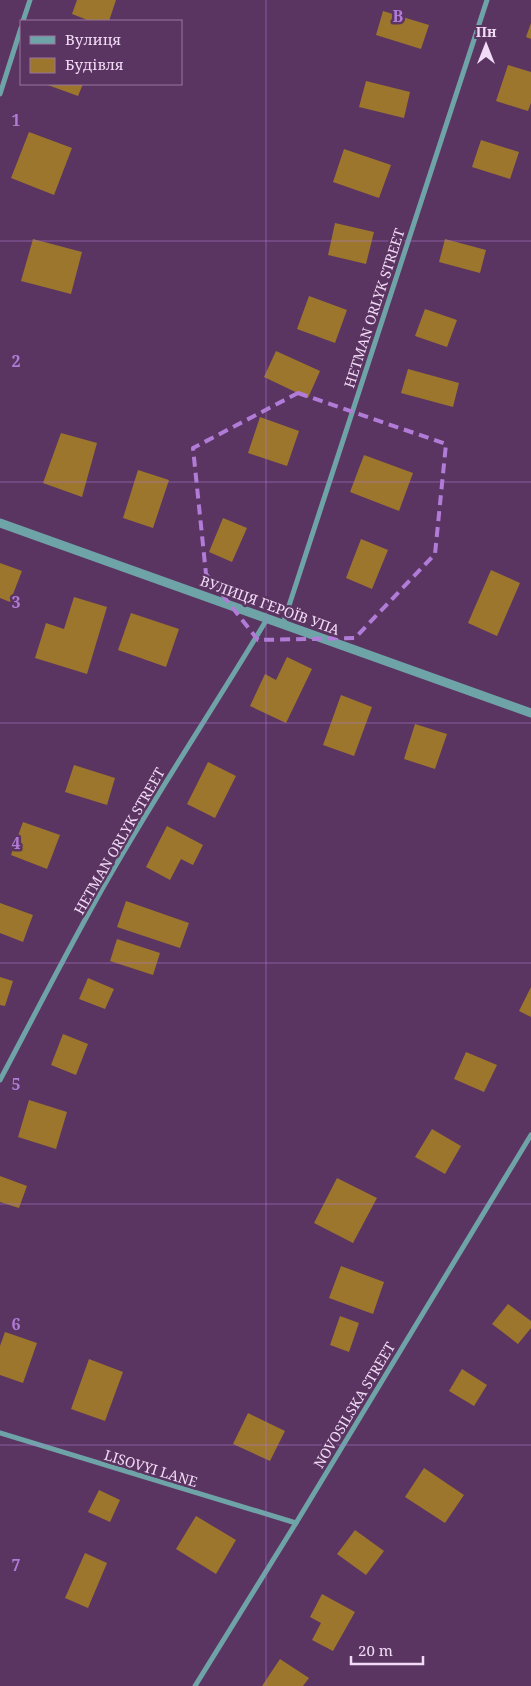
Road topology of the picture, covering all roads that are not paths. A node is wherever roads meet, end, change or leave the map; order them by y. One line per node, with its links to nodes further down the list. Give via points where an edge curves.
1 (30, 0): 3 (street)
2 (487, 0): 8 (street, HETMAN ORLYK STREET)
3 (24, 20)
4 (20, 31): 5 (street)
5 (0, 94)
6 (0, 523): 7 (street, ВУЛИЦЯ ГЕРОЇВ УПА)
7 (268, 619): 8 (street, ВУЛИЦЯ ГЕРОЇВ УПА); 10 (street, HETMAN ORLYK STREET, via 96,899)
8 (282, 624): 9 (street, ВУЛИЦЯ ГЕРОЇВ УПА)
9 (531, 713)
10 (0, 1080)
11 (531, 1135): 13 (street, NOVOSILSKA STREET)
12 (0, 1433): 13 (street, LISOVYI LANE)
13 (296, 1523): 14 (street, NOVOSILSKA STREET)
14 (195, 1686)

